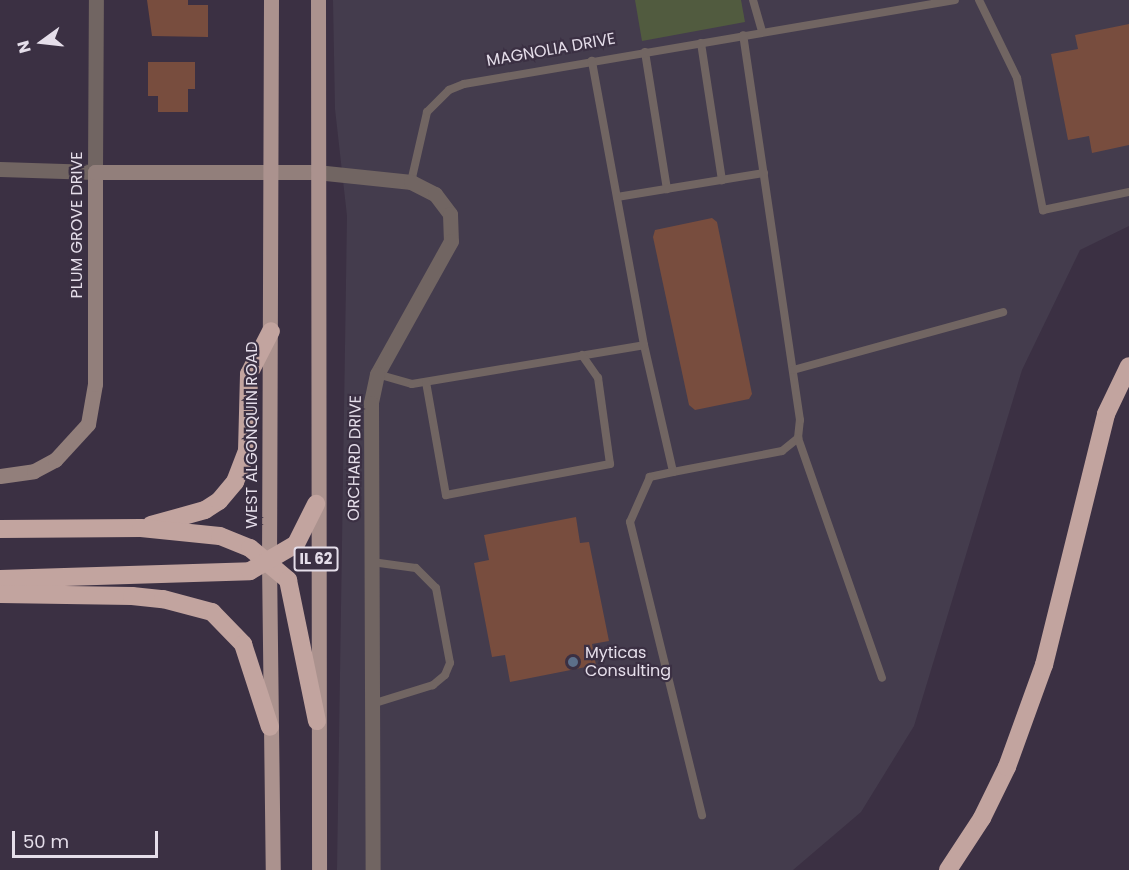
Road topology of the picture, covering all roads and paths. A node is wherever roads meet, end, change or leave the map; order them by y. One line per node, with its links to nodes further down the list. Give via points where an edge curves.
1 (96, 0): 14 (street, PLUM GROVE DRIVE)
2 (271, 0): 13 (main road, WEST ALGONQUIN ROAD / IL 62)
3 (318, 0): 15 (main road, IL 62)
4 (753, 0): 7 (lane)
5 (955, 0): 7 (lane, MAGNOLIA DRIVE)
6 (979, 0): 20 (lane, via 1017,78 1043,210)
7 (762, 32): 8 (lane, MAGNOLIA DRIVE)
8 (743, 35): 9 (lane, MAGNOLIA DRIVE); 16 (lane)
9 (700, 43): 10 (lane, MAGNOLIA DRIVE); 17 (lane)
10 (645, 52): 11 (lane, MAGNOLIA DRIVE); 19 (lane)
11 (592, 61): 18 (lane, MAGNOLIA DRIVE, via 449,90 427,112); 21 (lane)
12 (0, 170): 14 (street)
13 (270, 171): 14 (street); 15 (street); 23 (main road, WEST ALGONQUIN ROAD / IL 62)
14 (95, 172): 32 (street, PLUM GROVE DRIVE, via 95,384 88,424 55,460 34,471)
15 (316, 172): 18 (street, ORCHARD DRIVE); 33 (main road, IL 62)
16 (764, 173): 17 (lane); 27 (lane)
17 (722, 180): 19 (lane)
18 (411, 182): 28 (street, ORCHARD DRIVE, via 435,194 450,214 451,241)
19 (667, 189): 21 (lane)
20 (1129, 192)
21 (617, 197): 24 (lane)
22 (1003, 312): 27 (lane)
23 (271, 331): 34 (highway, via 249,374 247,451 235,482 205,510); 36 (main road, WEST ALGONQUIN ROAD / IL 62)
24 (644, 345): 25 (lane); 31 (lane)
25 (582, 355): 29 (lane); 29 (lane, via 598,378 610,464 446,495)
26 (1129, 366): 48 (highway, via 1106,414 1044,665 1007,767 982,818)
27 (793, 370): 30 (lane, via 800,420)
28 (377, 374): 29 (lane, via 412,384); 37 (street, ORCHARD DRIVE, via 371,403)
29 (426, 382)
30 (798, 438): 31 (lane, via 782,451); 40 (lane)
31 (673, 472): 44 (lane, via 650,477 630,522)
32 (0, 476)
33 (316, 504): 36 (highway, via 296,544); 42 (main road, IL 62)
34 (141, 528): 35 (highway); 36 (highway, via 220,536 250,548)
35 (0, 529)
36 (269, 562): 38 (highway, via 250,571); 42 (highway, via 288,580); 43 (main road, WEST ALGONQUIN ROAD / IL 62)
37 (372, 562): 41 (street, ORCHARD DRIVE); 41 (lane, via 416,568 436,588 450,663 445,675 433,685)
38 (0, 579)
39 (0, 594): 43 (highway, via 132,596 163,599 212,612 243,644)
40 (882, 678)
41 (372, 704): 47 (street, ORCHARD DRIVE)
42 (317, 721): 46 (main road, IL 62)
43 (270, 727): 45 (main road, WEST ALGONQUIN ROAD / IL 62)
44 (702, 815)
45 (273, 870)
46 (319, 870)
47 (373, 870)
48 (948, 870)

